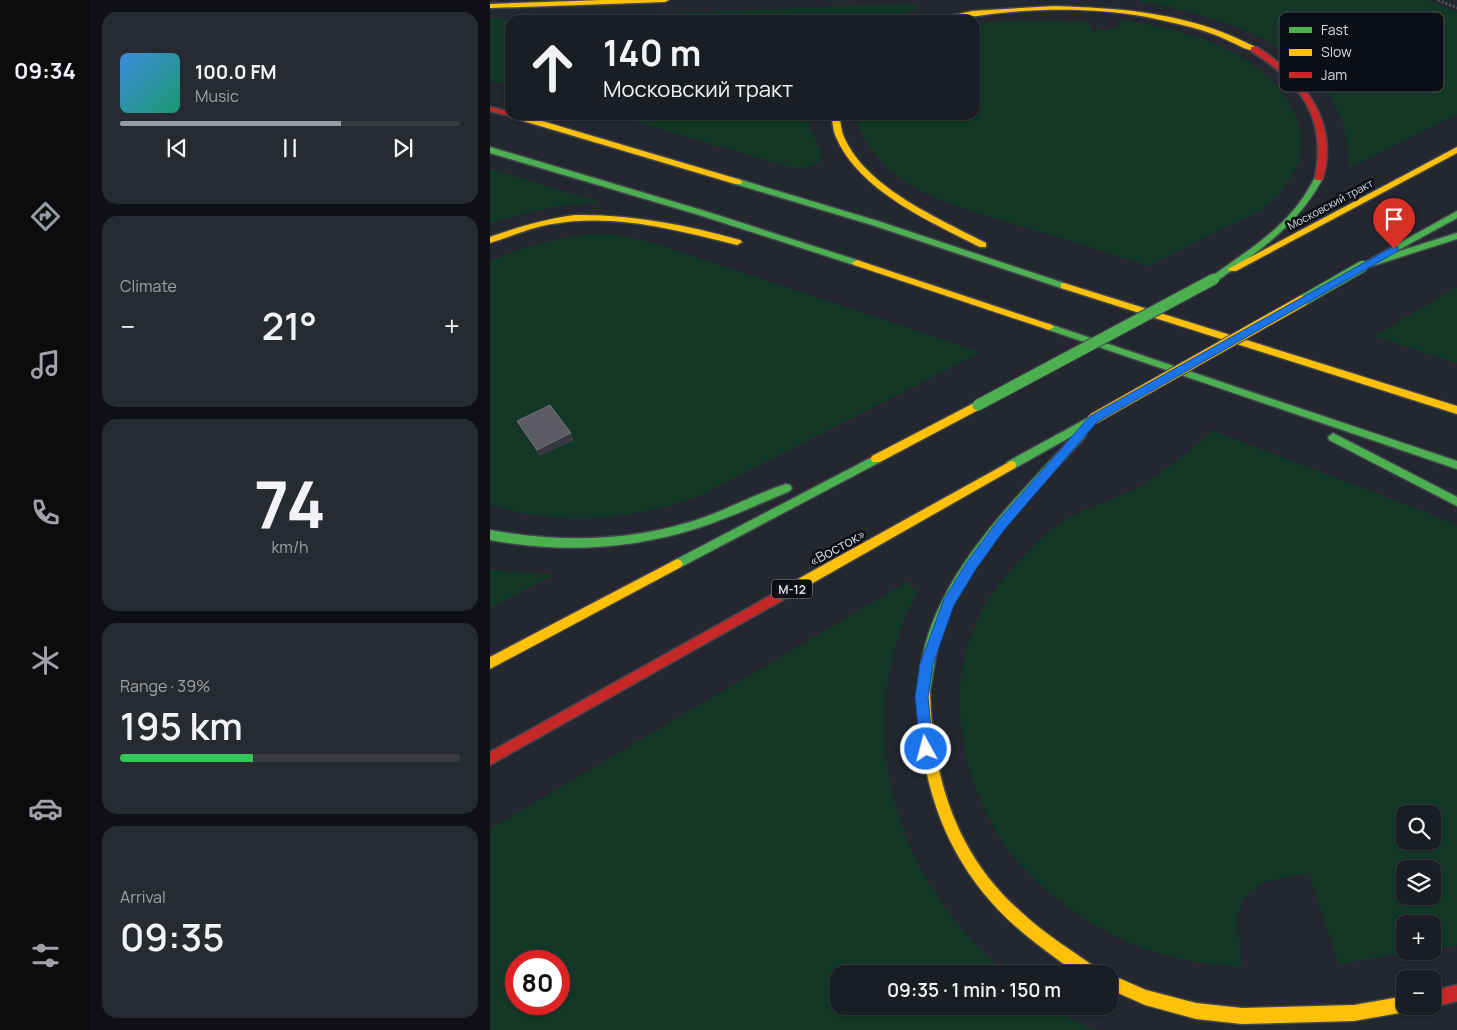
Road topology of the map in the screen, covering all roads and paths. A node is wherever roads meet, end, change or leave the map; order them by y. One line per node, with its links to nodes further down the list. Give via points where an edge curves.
1 (664, 0): 3 (main road)
2 (1438, 0): 4 (path)
3 (490, 6)
4 (1457, 8)
5 (955, 15): 6 (main road, via 1004,10 1096,8 1161,15 1234,39)
6 (1279, 67)
7 (1303, 92): 20 (main road, via 1322,130 1324,147 1323,162 1314,188 1301,209 1288,221)
8 (490, 109): 9 (main road)
9 (505, 113)
10 (528, 120): 21 (main road, via 875,223)
11 (836, 120): 21 (main road, via 838,132 851,156 900,199)
12 (490, 150): 22 (main road, via 702,213)
13 (1457, 150): 20 (main road, Московский тракт)
14 (1457, 214): 19 (main road)
15 (1457, 236): 19 (main road)
16 (490, 240): 17 (main road, via 546,222 611,218 642,220)
17 (752, 246)
18 (810, 260): 22 (main road)
19 (1363, 266): 26 (main road, «Восток», bridge)
20 (1214, 279): 24 (main road, bridge)
21 (1050, 282): 25 (main road)
22 (974, 301): 23 (main road)
23 (1256, 397): 28 (main road); 30 (main road)
24 (978, 404): 27 (main road); 32 (main road)
25 (1457, 410)
26 (1094, 419): 33 (main road, «Восток» / М-12); 34 (main road, via 1000,526 948,603 927,664 922,697 923,735 931,778 947,822 971,864 1003,904 1044,942)
27 (844, 462)
28 (1457, 464)
29 (800, 482): 31 (main road, via 697,524 629,541 545,545)
30 (1457, 502)
31 (490, 535)
32 (490, 663)
33 (490, 760)
34 (1079, 965)
35 (1118, 985): 38 (main road, via 1145,997 1196,1012 1242,1016 1354,1013)
36 (1457, 993): 37 (main road)
37 (1441, 997)
38 (1396, 1006)

